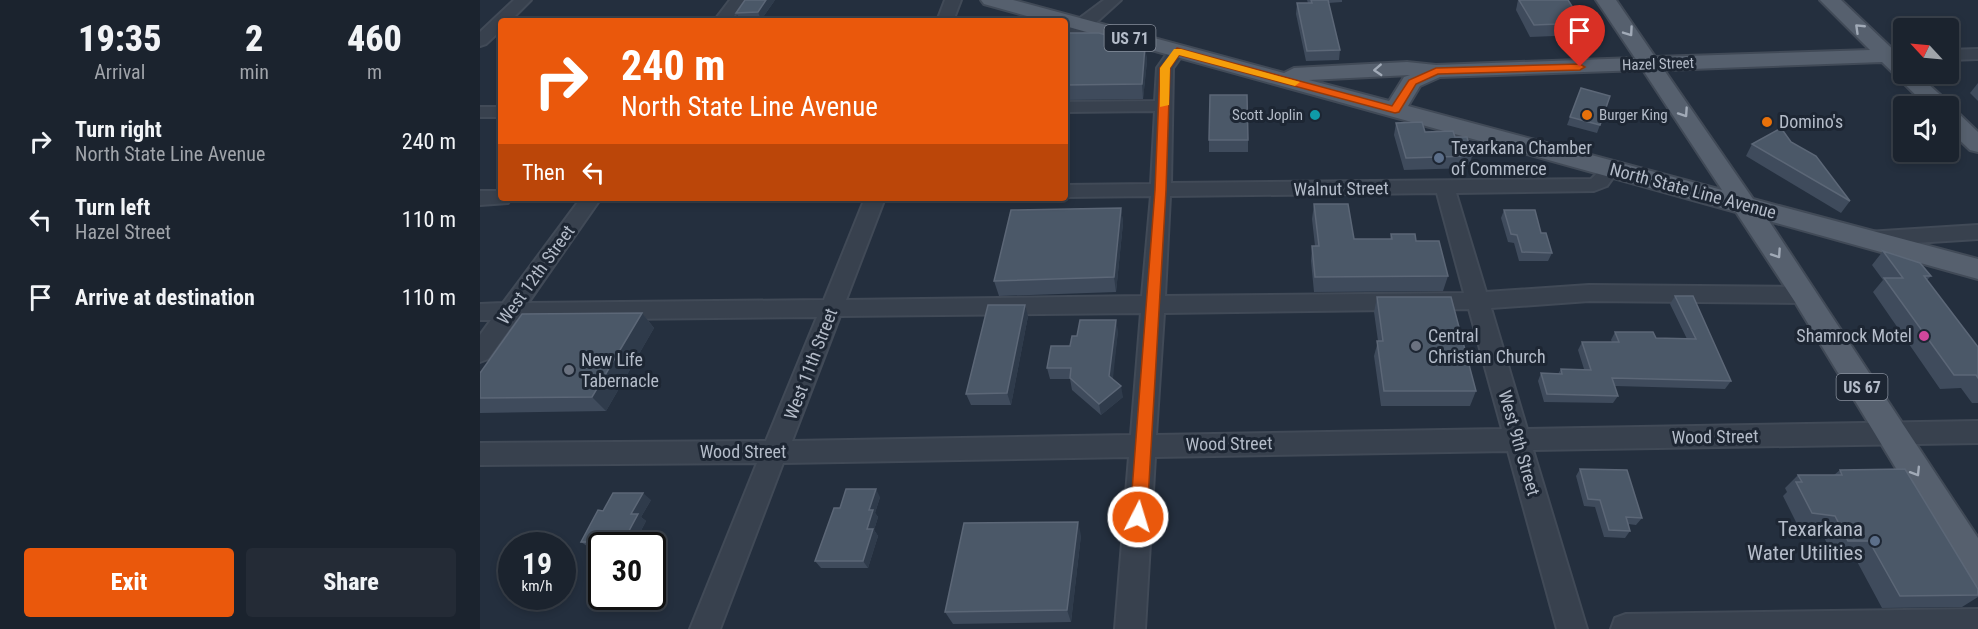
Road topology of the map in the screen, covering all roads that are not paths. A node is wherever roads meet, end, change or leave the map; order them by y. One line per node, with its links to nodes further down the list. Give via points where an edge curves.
1 (523, 0): 8 (street)
2 (738, 0): 9 (street)
3 (953, 0): 10 (street)
4 (991, 0): 11 (main road, North State Line Avenue / US 71)
5 (1113, 0): 13 (street)
6 (1606, 0): 21 (main road, US 67, one-way to 21)
7 (1830, 0): 17 (main road, one-way to 7)
8 (504, 18)
9 (724, 18)
10 (946, 18)
11 (1039, 18)
12 (498, 24): 14 (street)
13 (1071, 30): 16 (main road, North State Line Avenue / US 71)
14 (480, 41): 15 (street)
15 (498, 41)
16 (1177, 51): 23 (main road, North State Line Avenue / US 71); 26 (street, via 1165,68)
17 (1893, 53)
18 (1959, 54): 19 (street)
19 (1978, 54)
20 (1893, 56): 21 (main road, Hazel Street / US 71)
21 (1651, 64): 22 (main road, Hazel Street / US 71); 41 (main road, US 67, one-way to 41)
22 (1436, 71): 23 (main road, US 71, one-way to 23, via 1407,68); 28 (main road, Hazel Street / US 71, via 1412,82)
23 (1270, 76): 28 (main road, North State Line Avenue)
24 (1916, 84): 25 (main road)
25 (1928, 96)
26 (1164, 106): 27 (street); 35 (street)
27 (1068, 107)
28 (1395, 110): 33 (main road, North State Line Avenue)
29 (480, 112): 30 (street)
30 (498, 112)
31 (1959, 127): 32 (main road)
32 (1978, 145)
33 (1610, 168): 34 (street, Walnut Street, via 1594,185); 41 (main road, North State Line Avenue)
34 (1445, 188): 35 (street, Walnut Street); 46 (street, West 9th Street)
35 (1161, 190): 36 (street, Walnut Street); 47 (street)
36 (1068, 191)
37 (480, 198): 38 (street)
38 (498, 198)
39 (589, 201): 49 (street, West 12th Street)
40 (874, 201): 48 (street, West 11th Street)
41 (1745, 205): 43 (main road, North State Line Avenue); 45 (main road, US 67, one-way to 45)
42 (1978, 232): 43 (street)
43 (1867, 239): 44 (main road, North State Line Avenue)
44 (1978, 269)
45 (1805, 295): 46 (street, via 1589,292); 53 (main road, US 67)
46 (1478, 301): 47 (street); 54 (street, West 9th Street)
47 (1153, 304): 48 (street); 55 (street)
48 (832, 309): 49 (street); 56 (street, West 11th Street)
49 (510, 311): 50 (street); 51 (street, West 12th Street)
50 (480, 312)
51 (480, 353)
52 (1978, 432): 53 (street, Wood Street)
53 (1891, 433): 54 (street, Wood Street); 58 (main road, US 67, one-way to 58)
54 (1519, 440): 55 (street, Wood Street); 62 (street, West 9th Street)
55 (1144, 444): 56 (street, Wood Street); 61 (street)
56 (776, 452): 57 (street, Wood Street); 60 (street, West 11th Street)
57 (480, 454)
58 (1978, 570)
59 (1978, 624): 63 (street)
60 (705, 629)
61 (1130, 629)
62 (1572, 629)
63 (1626, 629)

